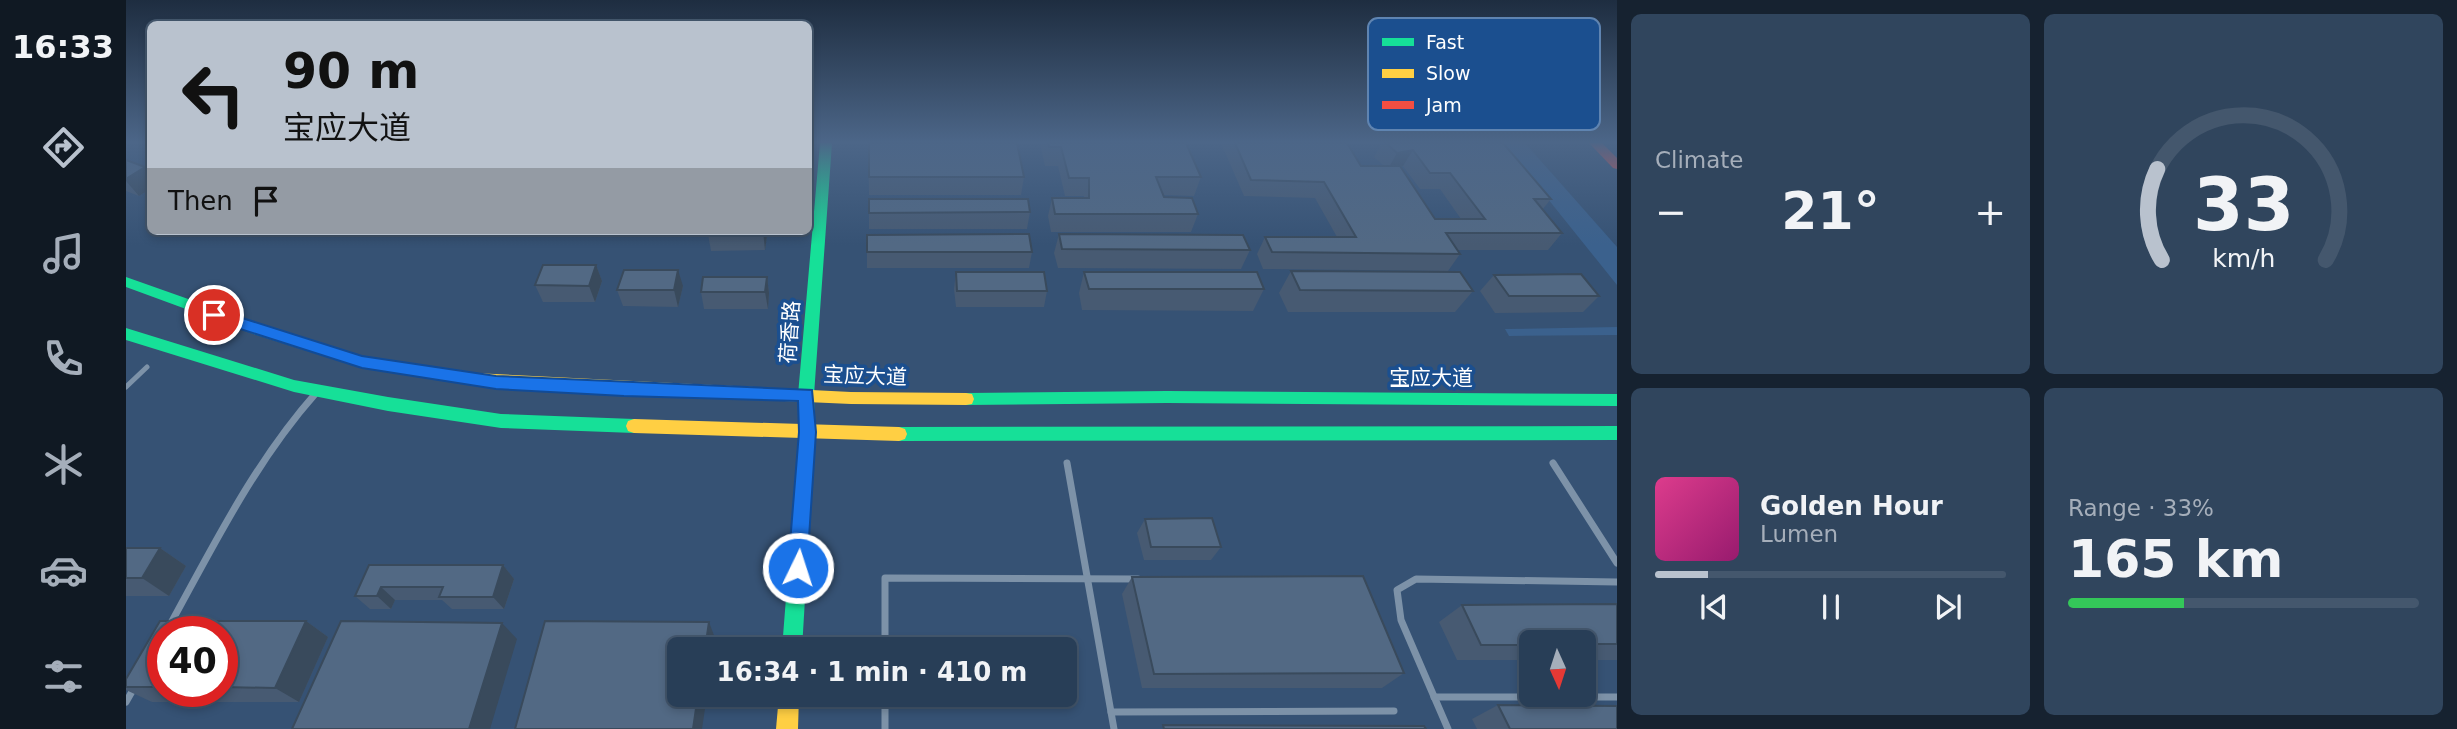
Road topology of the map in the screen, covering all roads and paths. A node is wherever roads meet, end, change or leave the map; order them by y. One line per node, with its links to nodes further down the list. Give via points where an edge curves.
1 (822, 177): 7 (main road, 荷香路)
2 (126, 282): 7 (main road, 宝应大道, via 362,362 496,382)
3 (126, 334): 6 (main road)
4 (147, 367): 5 (lane)
5 (126, 387)
6 (318, 391): 9 (main road, via 502,421); 17 (lane, via 294,415 250,483)
7 (806, 395): 8 (main road, 宝应大道); 9 (main road, 荷香路)
8 (1617, 400)
9 (807, 432): 10 (main road); 18 (main road, 荷香路)
10 (1617, 433)
11 (1067, 463): 14 (lane)
12 (1553, 463): 13 (lane)
13 (1617, 563)
14 (1088, 579): 15 (lane); 19 (lane, via 885,578); 27 (lane)
15 (1143, 579)
16 (1617, 582): 21 (lane, via 1416,579 1397,590 1401,621)
17 (175, 616)
18 (793, 637)
19 (885, 637)
20 (138, 680): 23 (lane)
21 (1434, 697): 22 (lane); 31 (lane)
22 (1617, 698)
23 (126, 702)
24 (788, 707): 28 (main road)
25 (885, 707): 29 (lane)
26 (1394, 711): 27 (lane)
27 (1111, 712): 30 (lane)
28 (786, 729)
29 (885, 729)
30 (1114, 729)
31 (1448, 729)

